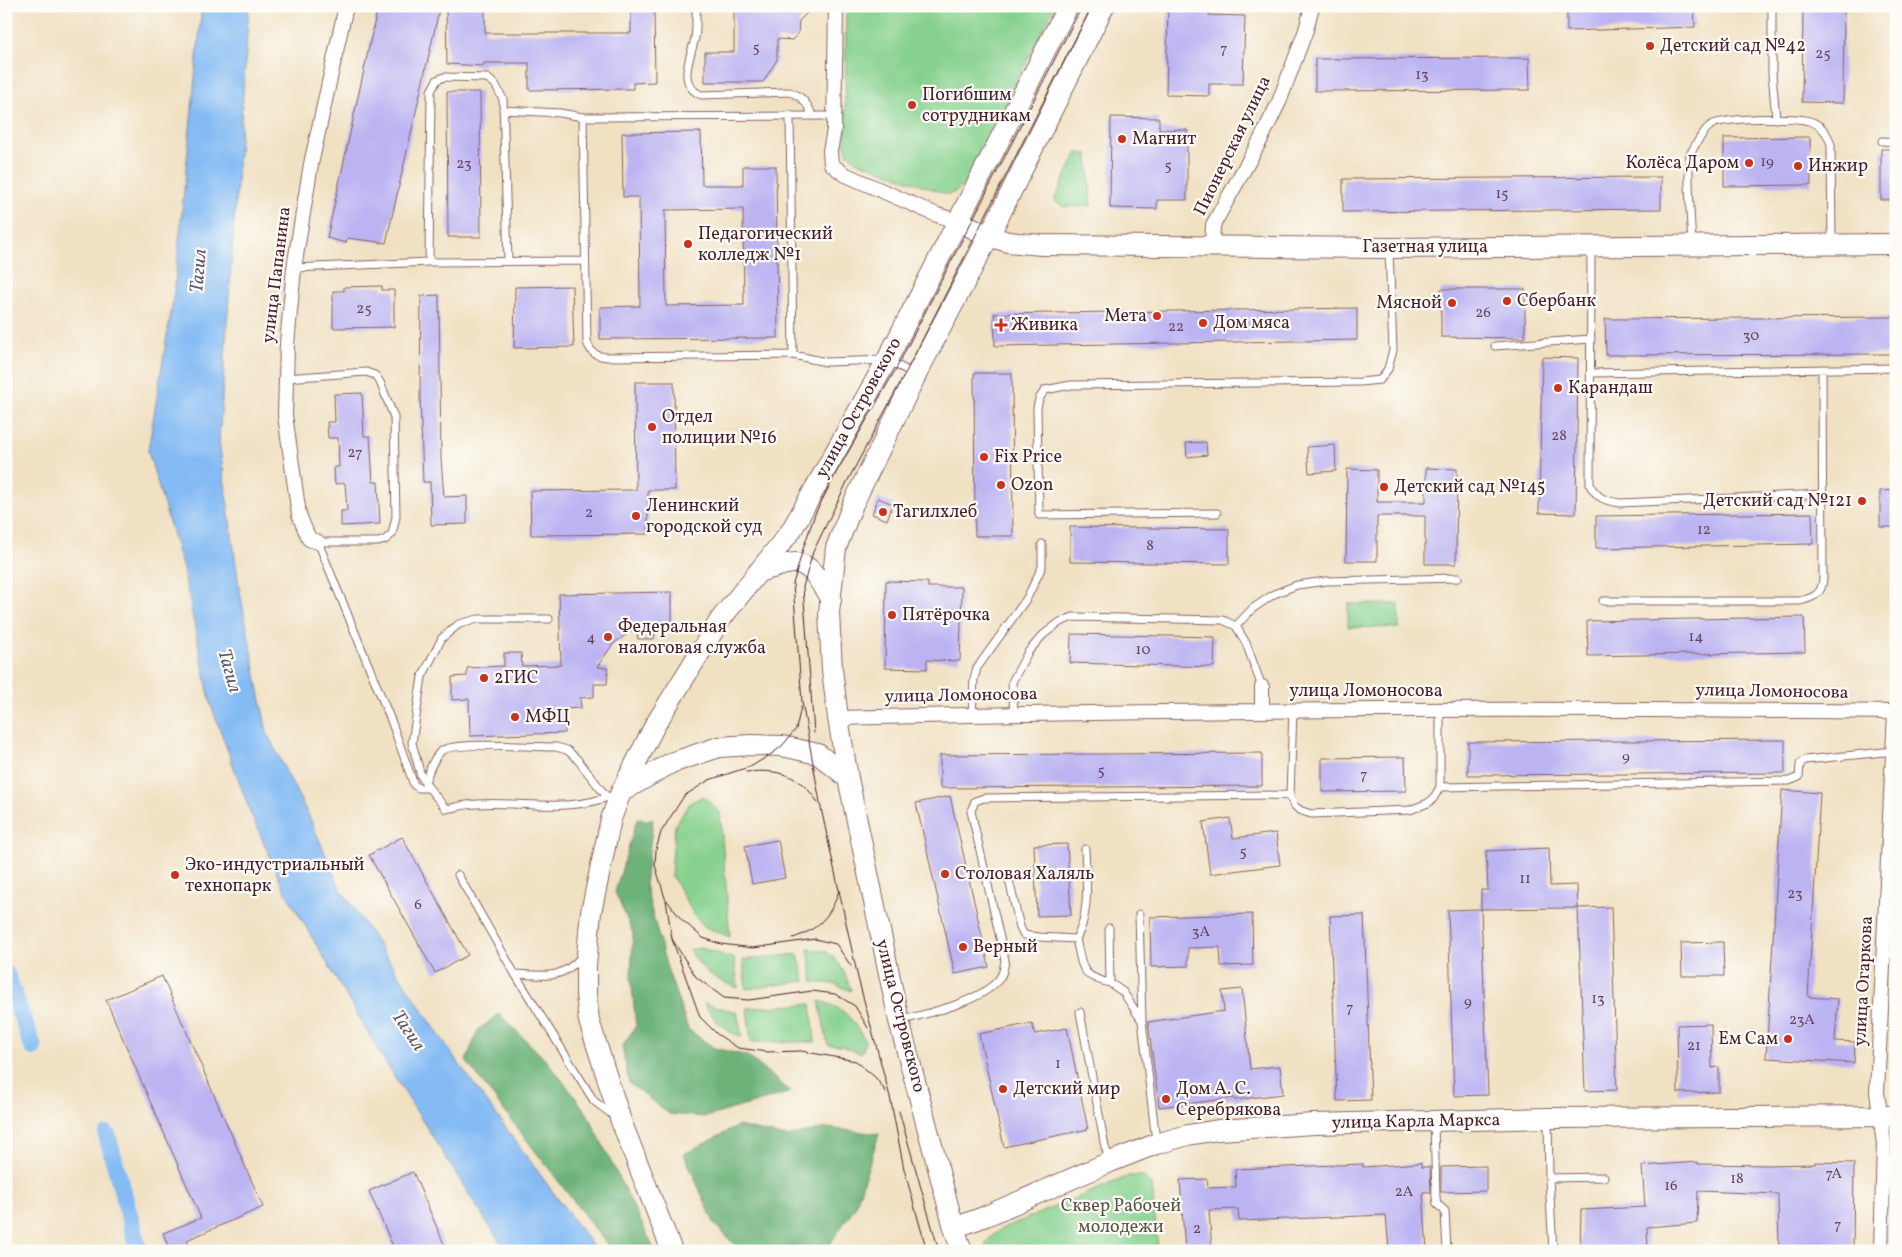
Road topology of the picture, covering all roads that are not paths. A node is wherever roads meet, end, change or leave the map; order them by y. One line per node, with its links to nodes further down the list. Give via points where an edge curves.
1 (346, 6): 27 (street, улица Папанина, via 311,164)
2 (697, 6): 10 (lane, via 695,40 686,72 694,92 701,95 789,92 805,101)
3 (836, 6): 11 (street)
4 (1068, 6): 16 (main road, улица Островского)
5 (1104, 6): 17 (main road, улица Островского)
6 (1312, 6): 20 (street, Пионерская улица, via 1279,102 1213,225)
7 (1772, 6): 13 (lane)
8 (504, 110): 12 (lane); 24 (lane); 26 (lane, via 499,90 488,78 444,77 437,80 431,91)
9 (790, 115): 10 (lane); 12 (lane); 30 (lane)
10 (812, 116): 11 (lane)
11 (834, 116): 16 (street, via 831,164 844,174)
12 (583, 117): 25 (lane)
13 (1776, 119): 19 (lane, via 1809,121 1824,130 1828,137); 22 (lane, via 1718,122 1709,126 1689,156)
14 (1882, 142): 15 (lane)
15 (1896, 142)
16 (958, 221): 17 (main road, Газетная улица); 31 (main road, улица Островского)
17 (989, 236): 20 (main road, Газетная улица, via 1008,242 1042,244); 35 (main road, улица Островского)
18 (1896, 244): 19 (main road, Газетная улица)
19 (1832, 245): 22 (main road, Газетная улица)
20 (1212, 246): 23 (main road, Газетная улица)
21 (1591, 246): 22 (main road, Газетная улица); 23 (main road, Газетная улица); 28 (lane)
22 (1692, 246)
23 (1389, 248): 38 (lane, via 1393,350 1388,370 1380,380 1071,384 1045,390 1039,399 1039,515)
24 (508, 261): 25 (lane); 26 (lane)
25 (585, 261): 30 (lane, via 587,342 590,351 597,356)
26 (429, 262): 27 (lane)
27 (294, 268): 36 (street, улица Папанина)
28 (1590, 339): 29 (lane); 34 (lane)
29 (1496, 346)
30 (793, 355): 31 (lane, via 826,362)
31 (887, 360): 35 (lane); 41 (main road, улица Островского, via 790,531)
32 (1896, 368): 33 (lane)
33 (1822, 369): 34 (lane); 37 (lane)
34 (1590, 373): 37 (lane, via 1590,485 1601,499 1620,503)
35 (916, 375): 43 (main road, улица Островского, via 852,504 836,548)
36 (286, 378): 39 (street, улица Папанина, via 285,415 298,515 309,539); 39 (lane, via 366,372 380,382 394,417 396,517 392,534 378,542)
37 (1824, 494): 44 (lane, via 1822,588 1810,599)
38 (1217, 513)
39 (318, 542): 57 (lane, via 414,785 419,788)
40 (1042, 544): 53 (lane, via 1042,567 1027,598 977,668)
41 (758, 572): 43 (main road, via 796,562 806,566); 59 (main road, улица Островского, via 720,620)
42 (1458, 578): 46 (lane, via 1326,581 1297,586 1274,594 1252,609)
43 (831, 600): 54 (main road, улица Островского, via 831,661)
44 (1603, 601)
45 (549, 619): 57 (lane, via 478,619 459,624 442,638 422,677 412,743)
46 (1236, 626): 47 (lane, via 1246,642); 52 (lane, via 1223,620 1073,617 1060,622 1028,652 1012,682)
47 (1262, 687): 48 (street)
48 (1262, 710): 50 (street, улица Ломоносова); 52 (street, улица Ломоносова)
49 (1440, 710): 50 (street, улица Ломоносова); 51 (street, улица Ломоносова); 58 (lane)
50 (1293, 711): 60 (lane)
51 (1896, 712): 55 (street, улица Огаркова)
52 (1014, 713): 53 (street, улица Ломоносова)
53 (972, 715): 54 (street, улица Ломоносова)
54 (838, 718): 56 (main road, улица Островского)
55 (1894, 751): 58 (lane, via 1805,760 1800,764 1799,777 1789,781); 61 (street, улица Огаркова)
56 (848, 778): 59 (main road, via 818,754 782,746 719,747 671,764); 73 (main road, улица Островского)
57 (427, 785): 59 (lane, via 446,809 476,804 570,806); 59 (lane, via 435,758 443,750 461,746 556,747 567,750)
58 (1440, 787): 60 (lane, via 1428,803 1410,810 1312,814 1295,808)
59 (614, 794): 68 (main road, улица Островского, via 591,912)
60 (1290, 796): 73 (lane, via 984,798 975,801 971,811 1005,960 1004,969 1000,978 976,996 939,1011)
61 (1893, 833): 69 (street, улица Огаркова)
62 (1086, 849): 67 (lane, via 1086,910)
63 (458, 875): 70 (lane)
64 (1010, 880): 67 (lane, via 1024,935)
65 (1139, 914): 74 (lane)
66 (1109, 928): 71 (lane)
67 (1076, 939): 71 (lane, via 1084,970 1095,980)
68 (588, 944): 70 (lane, via 582,957 568,969 552,976); 77 (main road, улица Островского, via 586,994 589,1021)
69 (1890, 954): 75 (street, улица Огаркова, via 1877,1092)
70 (515, 974): 77 (lane, via 594,1101)
71 (1110, 984): 74 (lane, via 1123,992)
72 (1080, 1012): 80 (lane)
73 (899, 1020): 83 (main road, улица Островского)
74 (1142, 1021): 79 (lane)
75 (1887, 1116): 76 (main road, улица Карла Маркса); 88 (street, улица Огаркова)
76 (1548, 1118): 78 (main road, улица Карла Маркса); 82 (lane)
77 (622, 1121): 84 (main road, улица Островского)
78 (1434, 1121): 79 (main road, улица Карла Маркса, via 1218,1130 1188,1134); 86 (lane, via 1436,1197 1437,1204 1445,1211)
79 (1156, 1144): 80 (main road, улица Карла Маркса)
80 (1110, 1162): 83 (main road, улица Карла Маркса)
81 (1604, 1177): 82 (lane)
82 (1549, 1178): 87 (lane)
83 (954, 1228): 85 (main road, улица Островского)
84 (672, 1251)
85 (962, 1251)
86 (1447, 1251)
87 (1553, 1251)
88 (1881, 1251)

